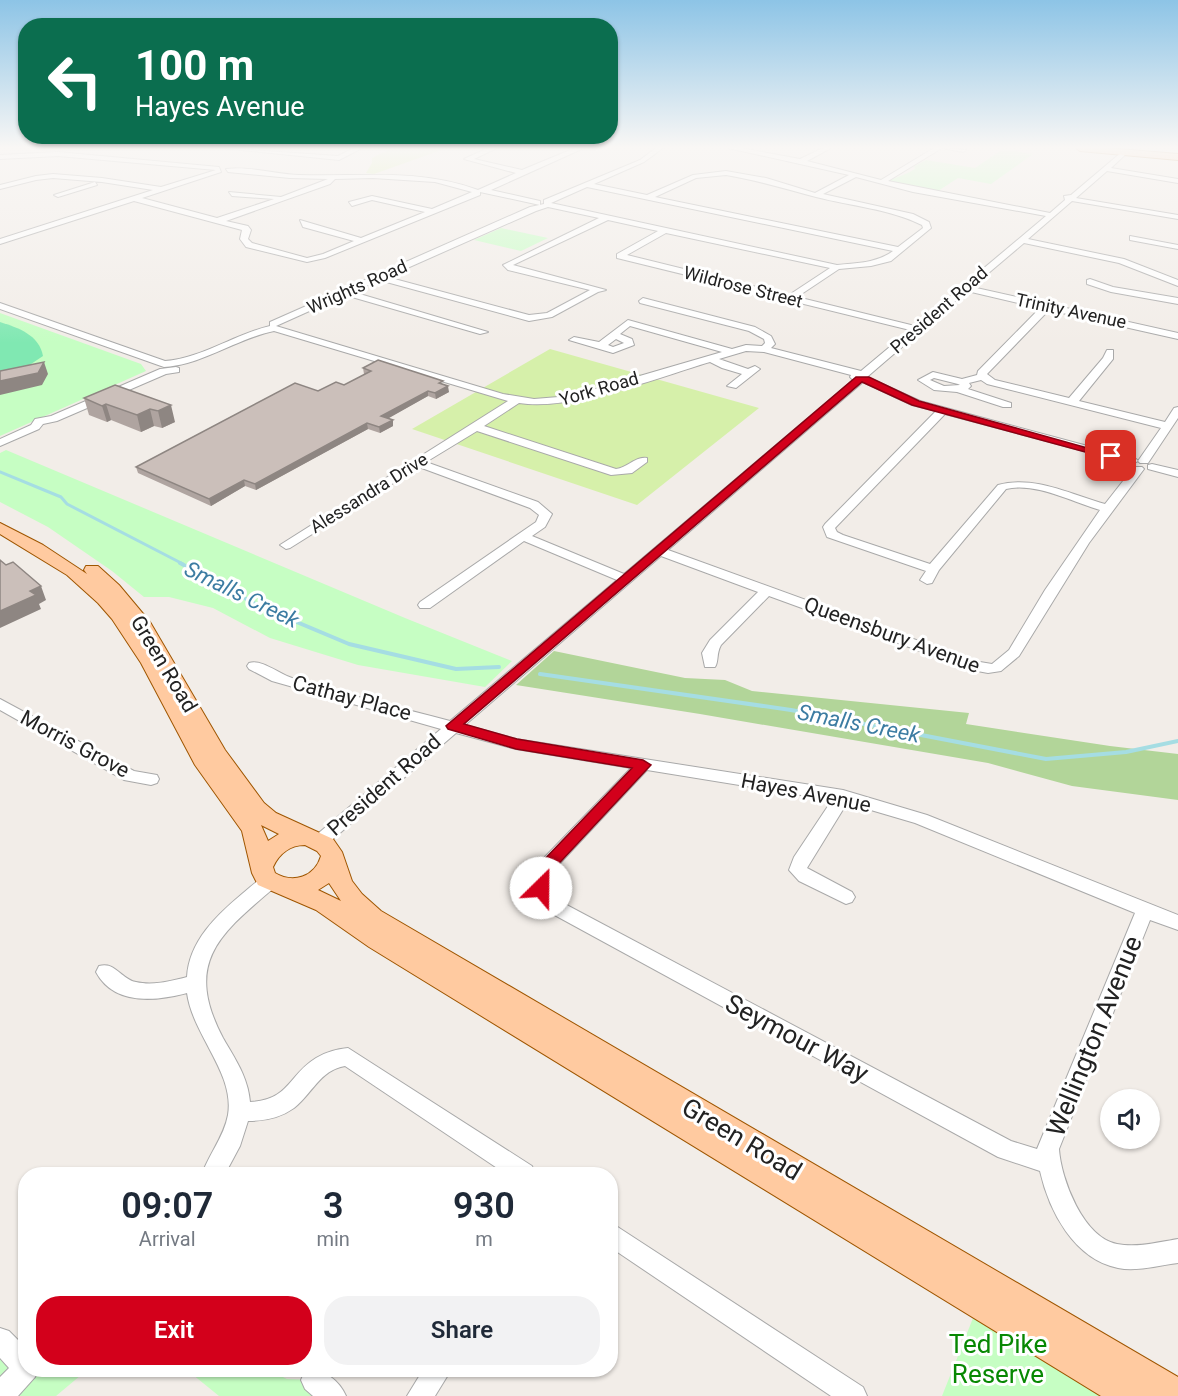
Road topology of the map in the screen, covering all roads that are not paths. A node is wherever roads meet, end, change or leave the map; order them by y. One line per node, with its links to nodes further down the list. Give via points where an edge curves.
1 (91, 213): 21 (street)
2 (193, 213): 15 (street)
3 (240, 213): 15 (street)
4 (426, 213): 20 (street)
5 (522, 213): 25 (street, Wrights Road)
6 (584, 213): 14 (street)
7 (722, 213): 23 (street)
8 (897, 213): 23 (street, via 910,216 927,228)
9 (1042, 213): 12 (street)
10 (1054, 213): 12 (street, President Road)
11 (1156, 213): 13 (street)
12 (1051, 215): 19 (street, President Road)
13 (1178, 217)
14 (606, 218): 17 (street); 25 (street, via 507,264 601,290 549,315 529,318)
15 (220, 220): 20 (street, via 245,228 244,239 249,245 306,260)
16 (303, 222): 20 (street)
17 (665, 231): 24 (street); 30 (street, Wildrose Street, via 620,256)
18 (1133, 238): 22 (street)
19 (1022, 240): 27 (street, via 1136,265); 28 (street, President Road)
20 (362, 241)
21 (0, 242)
22 (1178, 247)
23 (899, 250): 24 (street, via 880,263)
24 (837, 267): 30 (street)
25 (378, 277): 29 (street, Wrights Road)
26 (1090, 282): 32 (street)
27 (1178, 283)
28 (965, 288): 34 (street, Trinity Avenue); 36 (street, President Road)
29 (344, 292): 35 (street, Wrights Road); 37 (street)
30 (788, 298): 36 (street, Wildrose Street)
31 (643, 301): 42 (street, via 752,329 768,338 770,344)
32 (1178, 301)
33 (0, 306): 46 (street)
34 (1047, 306): 39 (street, Trinity Avenue); 48 (street, via 982,373)
35 (270, 327): 46 (street, Wrights Road, via 180,363 179,369); 50 (street, York Road)
36 (918, 329): 47 (street, President Road)
37 (483, 332)
38 (615, 336): 41 (street); 41 (street, via 631,342 618,350); 43 (street, via 614,332 628,323)
39 (1178, 336)
40 (574, 340): 41 (street)
41 (602, 346)
42 (764, 349): 43 (street, York Road); 47 (street, York Road)
43 (729, 351): 45 (street, York Road)
44 (1110, 352): 51 (street)
45 (709, 357): 49 (street, via 725,366 754,370); 50 (street, York Road, via 572,399)
46 (164, 367): 57 (street, via 53,419 57,423 51,427 35,427)
47 (861, 377): 54 (street, York Road, via 902,398); 67 (street, President Road)
48 (984, 378): 51 (street); 52 (street, via 963,386)
49 (732, 386)
50 (515, 400): 56 (street, Alessandra Drive)
51 (1072, 402): 55 (street)
52 (1007, 405)
53 (1178, 410): 55 (street)
54 (942, 411): 60 (street, York Road); 62 (street, via 825,533 930,574 1009,482)
55 (1167, 426): 60 (street)
56 (476, 427): 58 (street, via 615,473 628,471); 59 (street, Alessandra Drive)
57 (0, 443)
58 (643, 460)
59 (417, 463): 65 (street, via 534,505 546,514 541,524); 66 (street, Alessandra Drive)
60 (1142, 465): 61 (street, York Road); 62 (street, Queensbury Avenue)
61 (1178, 474)
62 (1108, 508): 69 (street, Queensbury Avenue, via 1014,652 996,668 969,664)
63 (0, 514): 78 (main road, Green Road, via 58,545 113,589 144,626 217,754 249,799 268,819)
64 (0, 528): 79 (main road, Green Road, via 44,551 82,579 130,630 202,760 252,828)
65 (522, 536): 68 (street); 70 (street)
66 (286, 545)
67 (659, 551): 68 (street, President Road); 69 (street, Queensbury Avenue)
68 (626, 579): 74 (street, President Road)
69 (767, 590): 71 (street, via 715,643 709,653)
70 (425, 605)
71 (710, 664)
72 (254, 666): 74 (street, Cathay Place, via 277,678)
73 (0, 704): 76 (street, Morris Grove, via 130,776)
74 (453, 726): 75 (street, Hayes Avenue, via 516,744); 78 (street, President Road)
75 (643, 765): 77 (street, Hayes Avenue); 86 (street, Seymour Way, via 544,869 539,878 545,898 996,1144)
76 (151, 779)
77 (843, 796): 80 (street, via 798,870); 81 (street, Hayes Avenue, via 921,819)
78 (319, 845): 79 (main road, via 291,838 278,844 268,852); 79 (main road, via 331,863 323,876 313,882); 99 (main road, Green Road, via 351,898 387,928)
79 (273, 879): 84 (street, via 209,941 198,961); 98 (main road, Green Road, via 313,895 378,940)
80 (846, 897)
81 (1144, 909): 82 (street, Hayes Avenue); 86 (street, Wellington Avenue, via 1048,1149)
82 (1178, 923)
83 (106, 972): 84 (street, via 121,986 148,992)
84 (196, 982): 85 (street, via 197,1000 239,1092)
85 (239, 1112): 87 (street); 88 (street, via 276,1107 324,1062 348,1057)
86 (1047, 1163): 90 (street, via 1080,1233 1090,1243 1116,1256)
87 (217, 1167)
88 (513, 1167)
89 (618, 1238): 97 (street)
90 (1178, 1251)
91 (0, 1340): 92 (street)
92 (18, 1359)
93 (18, 1377): 95 (street)
94 (433, 1377): 96 (street)
95 (0, 1396)
96 (420, 1396)
97 (854, 1396)
98 (1132, 1396)
99 (1178, 1396)

